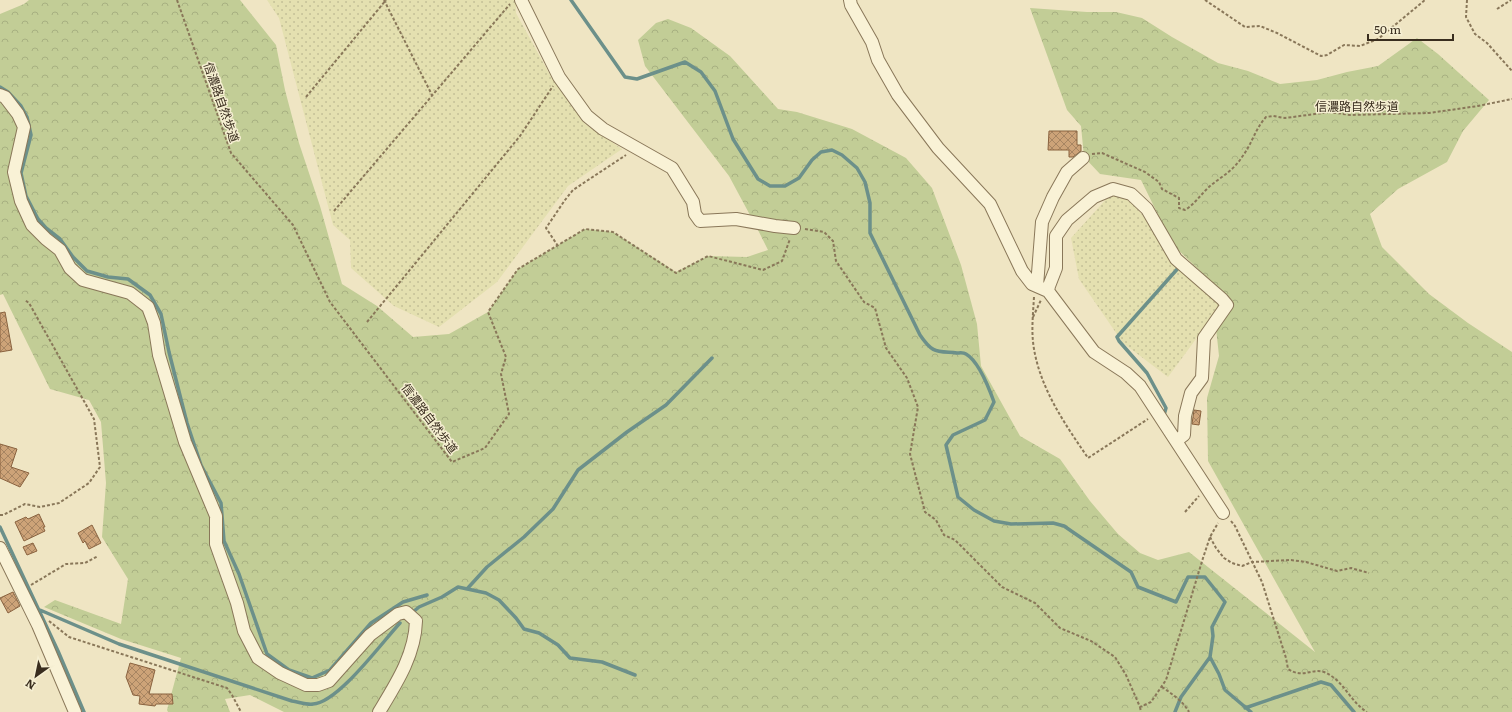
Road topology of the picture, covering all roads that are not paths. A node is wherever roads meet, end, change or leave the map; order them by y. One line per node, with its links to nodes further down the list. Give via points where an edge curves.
1 (522, 0): 5 (street, via 559,77 588,116 603,129 672,168 693,202 695,214 700,221 736,219)
2 (850, 0): 6 (street, via 872,42 878,60 898,95 938,148 990,204 1022,272)
3 (0, 94): 11 (street, via 18,114 24,127 14,172 21,201 32,225 60,250 70,268 83,280 130,293 148,307 154,323 159,355 185,442 216,516 216,544 244,631 258,658 280,673 306,685 318,686 329,681 370,635 398,614 406,612 416,622 416,631 404,670)
4 (1083, 158): 6 (street, via 1067,172 1042,222)
5 (794, 228)
6 (1039, 287): 7 (street, via 1094,352 1126,373 1140,386); 7 (street, via 1049,286 1056,268 1056,236 1067,220 1094,197 1112,189 1131,194 1146,209 1176,259 1227,305 1204,338 1202,378 1191,393 1185,416 1184,435)
7 (1176, 441): 8 (street)
8 (1223, 513)
9 (0, 548): 10 (street, via 36,620)
10 (75, 712)
11 (379, 712)

